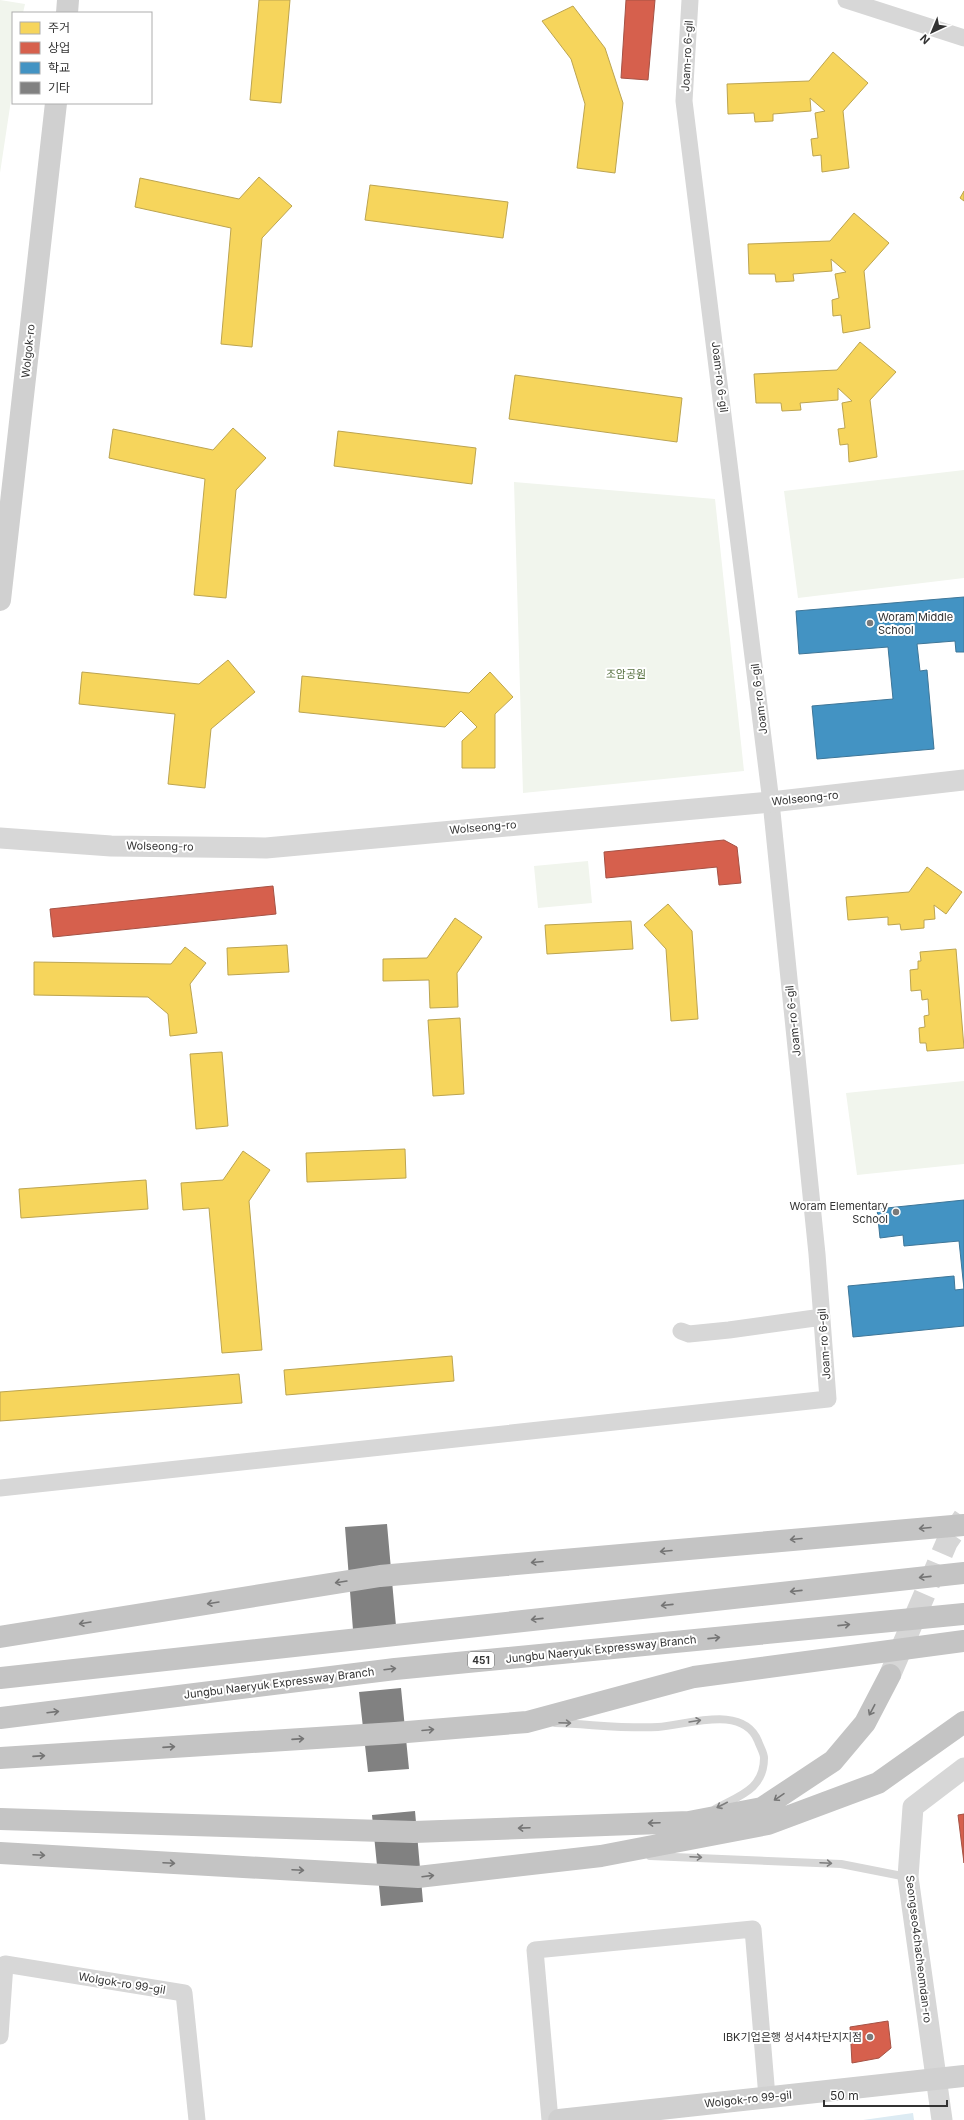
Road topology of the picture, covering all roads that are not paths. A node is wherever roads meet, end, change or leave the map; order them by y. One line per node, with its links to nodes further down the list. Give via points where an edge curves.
1 (68, 0): 4 (main road)
2 (690, 0): 9 (street, Joam-ro 6-gil, via 684,100)
3 (846, 0): 5 (street)
4 (66, 12)
5 (964, 38)
6 (56, 104): 7 (main road, Wolgok-ro)
7 (0, 600)
8 (964, 780): 9 (street, Wolseong-ro)
9 (771, 802): 10 (street, Wolseong-ro, via 266,848 111,846); 11 (street, Joam-ro 6-gil)
10 (0, 838)
11 (822, 1317): 12 (street, via 729,1330 689,1334); 13 (street, Joam-ro 6-gil, via 828,1400)
12 (682, 1331)
13 (0, 1488)
14 (964, 1525): 17 (highway, one-way to 17, via 380,1576)
15 (964, 1573): 20 (highway, one-way to 20)
16 (964, 1614): 21 (highway, Jungbu Naeryuk Expressway Branch / 451, one-way to 16, via 395,1669)
17 (0, 1637)
18 (964, 1641): 22 (highway, via 694,1677)
19 (890, 1675): 27 (highway, one-way to 27, via 865,1723 832,1761 762,1808)
20 (0, 1678)
21 (0, 1718)
22 (526, 1722): 24 (highway, one-way to 22); 27 (lane, one-way to 27, via 658,1727 710,1719 737,1722 754,1733 764,1757 762,1773 752,1789)
23 (964, 1722): 29 (highway, via 878,1783 768,1824)
24 (0, 1758)
25 (964, 1768): 30 (street, Seongseo4chacheomdan-ro, via 913,1807)
26 (0, 1820): 27 (highway, one-way to 26, via 414,1832)
27 (689, 1822)
28 (0, 1853): 29 (highway, one-way to 29, via 418,1877)
29 (601, 1856): 30 (lane, one-way to 30, via 669,1856 841,1864)
30 (908, 1877): 33 (street, Seongseo4chacheomdan-ro)
31 (0, 2036): 35 (street, Wolgok-ro 99-gil, via 5,1964 184,1993)
32 (964, 2076): 33 (main road)
33 (938, 2079): 34 (main road, Wolgok-ro 99-gil); 38 (street, Seongseo4chacheomdan-ro)
34 (767, 2097): 36 (street, via 753,1929 535,1950); 37 (main road, Wolgok-ro 99-gil)
35 (197, 2120)
36 (550, 2120)
37 (559, 2120)
38 (942, 2120)

